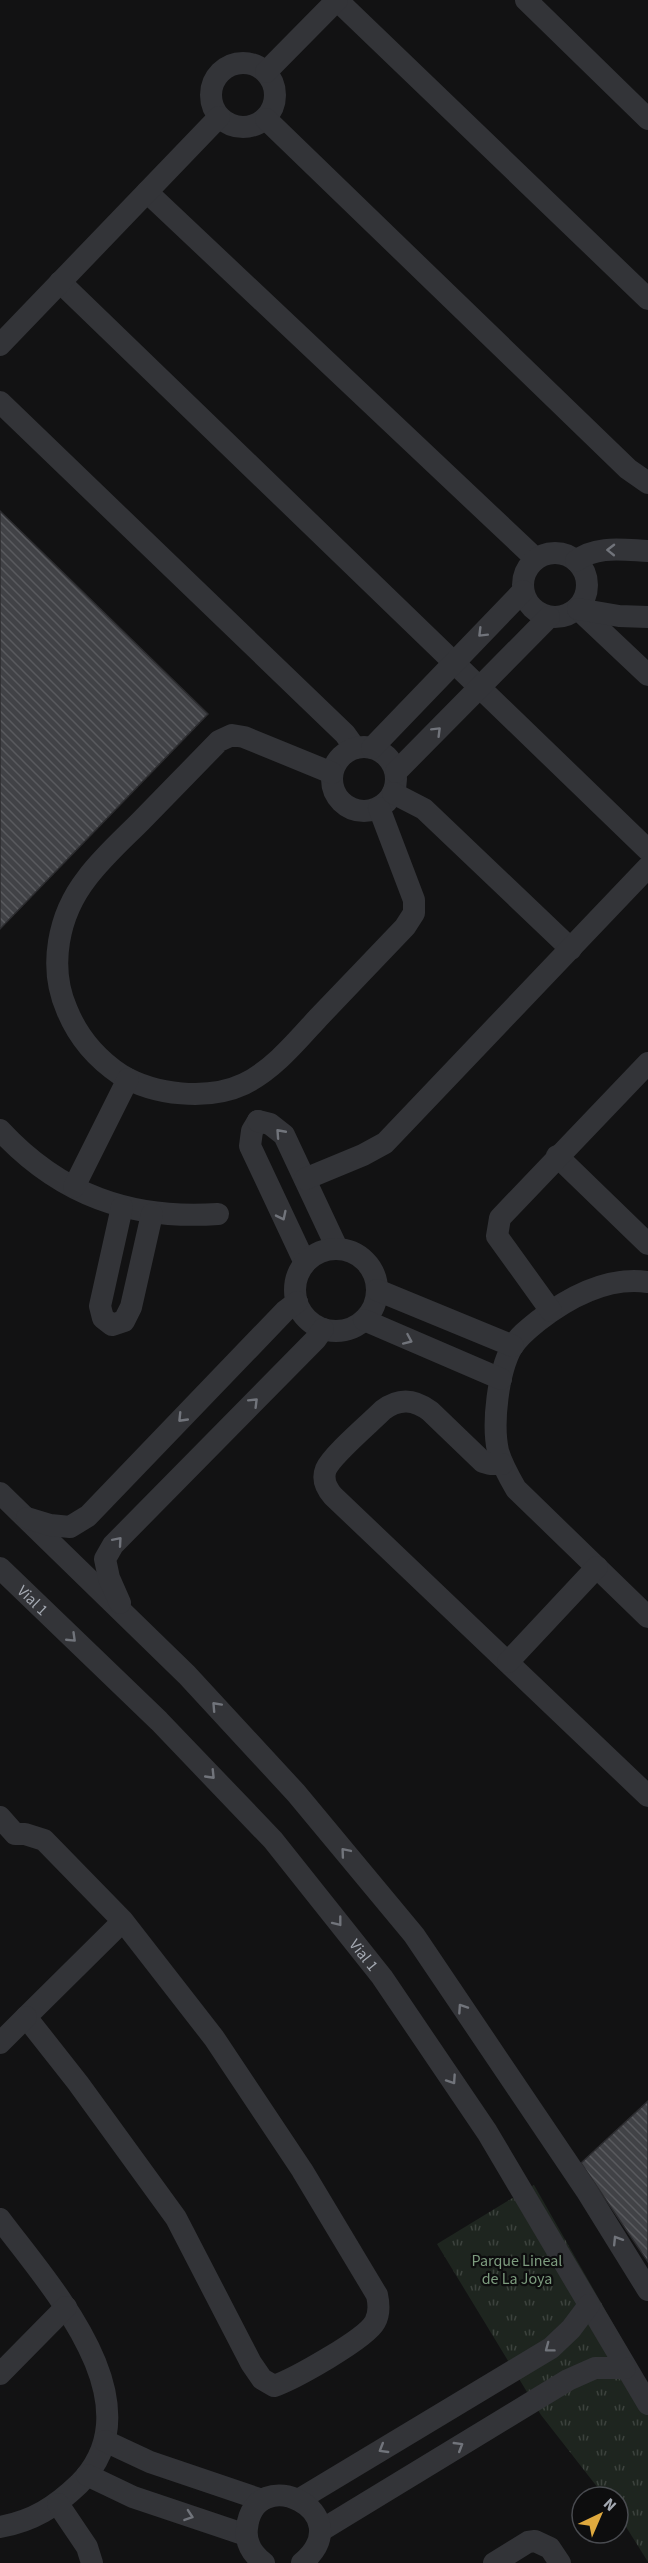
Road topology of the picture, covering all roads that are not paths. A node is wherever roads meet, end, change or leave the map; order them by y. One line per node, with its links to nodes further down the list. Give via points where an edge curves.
1 (337, 0): 3 (street); 9 (street)
2 (526, 0): 6 (street)
3 (266, 72): 4 (street, via 240,62 219,73 210,94); 5 (street, via 275,89 275,101)
4 (219, 117): 5 (street, via 240,127); 7 (street)
5 (266, 119): 12 (street, via 636,477)
6 (648, 119)
7 (147, 192): 8 (street); 14 (street)
8 (60, 282): 10 (street); 20 (street)
9 (648, 299)
10 (0, 345)
11 (0, 402): 23 (street)
12 (648, 483)
13 (648, 551): 15 (street, one-way to 15, via 601,550)
14 (536, 559): 15 (street, via 556,553); 16 (street, via 525,573)
15 (576, 561): 17 (street, via 587,579 588,590)
16 (523, 591): 19 (street, via 528,603); 20 (street, one-way to 20)
17 (578, 609): 18 (street); 19 (street, via 560,618); 21 (street)
18 (648, 616)
19 (549, 617): 22 (street)
20 (453, 662): 22 (street); 23 (street)
21 (648, 675)
22 (480, 688): 25 (street, one-way to 22); 26 (street)
23 (364, 748): 24 (street, via 344,753); 25 (street, via 388,757)
24 (332, 773): 25 (street, via 336,796 355,810 367,811); 30 (street, via 244,736 225,737 80,888 62,931 57,961 59,986 68,1014 90,1049)
25 (389, 791): 28 (street, via 424,809); 31 (street, via 414,900 411,921 286,1052)
26 (648, 850)
27 (648, 867): 28 (street)
28 (571, 949): 35 (street, via 385,1143)
29 (648, 1063): 34 (street)
30 (128, 1079): 31 (street, via 153,1088 190,1093 220,1092); 36 (street)
31 (243, 1085): 32 (street)
32 (258, 1121): 35 (street, one-way to 32, via 284,1135 265,1121); 42 (street, one-way to 42, via 250,1146)
33 (0, 1130): 36 (street, via 30,1158)
34 (557, 1156): 40 (street); 46 (street, via 505,1211 497,1230 497,1236)
35 (305, 1179): 41 (street)
36 (74, 1187): 37 (street)
37 (122, 1208): 38 (street); 38 (street, via 100,1306 103,1318 112,1325 124,1321 131,1307)
38 (152, 1214): 39 (street)
39 (218, 1214)
40 (648, 1244)
41 (337, 1248): 42 (street, via 316,1254); 44 (street, via 368,1264)
42 (305, 1263): 45 (street, via 295,1289)
43 (648, 1282): 46 (street, via 629,1280 598,1287)
44 (377, 1290): 47 (street, via 374,1307); 49 (street)
45 (297, 1302): 48 (street, via 303,1314); 53 (street, one-way to 53, via 88,1516 70,1527)
46 (550, 1311): 49 (street)
47 (364, 1320): 48 (street, via 351,1328); 50 (street, one-way to 50)
48 (323, 1329): 56 (street, one-way to 48, via 105,1559 112,1545)
49 (513, 1346): 50 (street)
50 (501, 1379): 51 (street, via 495,1427)
51 (502, 1464): 54 (street, via 516,1488); 58 (street, via 483,1462 430,1411 402,1401 383,1410 326,1468 324,1479 333,1496)
52 (0, 1493): 53 (street)
53 (26, 1518): 56 (street)
54 (597, 1567): 57 (street); 58 (street)
55 (0, 1568): 66 (street, Vial 1, one-way to 66, via 159,1721 281,1849 382,1977 481,2122)
56 (124, 1613): 65 (street, one-way to 56, via 586,2190 414,1935 296,1792)
57 (648, 1617)
58 (508, 1662): 59 (street)
59 (648, 1796)
60 (5, 1834): 61 (street, via 25,1834 44,1840)
61 (123, 1921): 62 (street); 62 (street, via 214,2038 356,2258 377,2295 378,2314 369,2331 291,2380 274,2386 262,2379 176,2218)
62 (26, 2017): 63 (street)
63 (0, 2043)
64 (0, 2218): 67 (street)
65 (648, 2290)
66 (589, 2305): 68 (street, Vial 1); 73 (street, one-way to 73, via 551,2348)
67 (66, 2307): 69 (street); 71 (street, via 97,2364 107,2408)
68 (625, 2368): 70 (street, Vial 1); 77 (street, one-way to 68, via 568,2380 595,2368)
69 (0, 2374)
70 (648, 2404)
71 (105, 2441): 72 (street); 74 (street, via 150,2462)
72 (87, 2475): 75 (street); 78 (street, one-way to 78, via 133,2497)
73 (300, 2499): 74 (street, via 285,2495); 77 (street, via 317,2518)
74 (262, 2500): 78 (street, via 248,2520)
75 (58, 2504): 76 (street, via 19,2524); 79 (street, via 87,2547)
76 (0, 2527)
77 (320, 2531): 81 (street, via 315,2549)
78 (246, 2535): 80 (street, via 251,2551)
79 (92, 2563)
80 (263, 2563)
81 (302, 2563)
82 (494, 2563): 83 (street, via 536,2541 550,2548)
83 (560, 2563)

